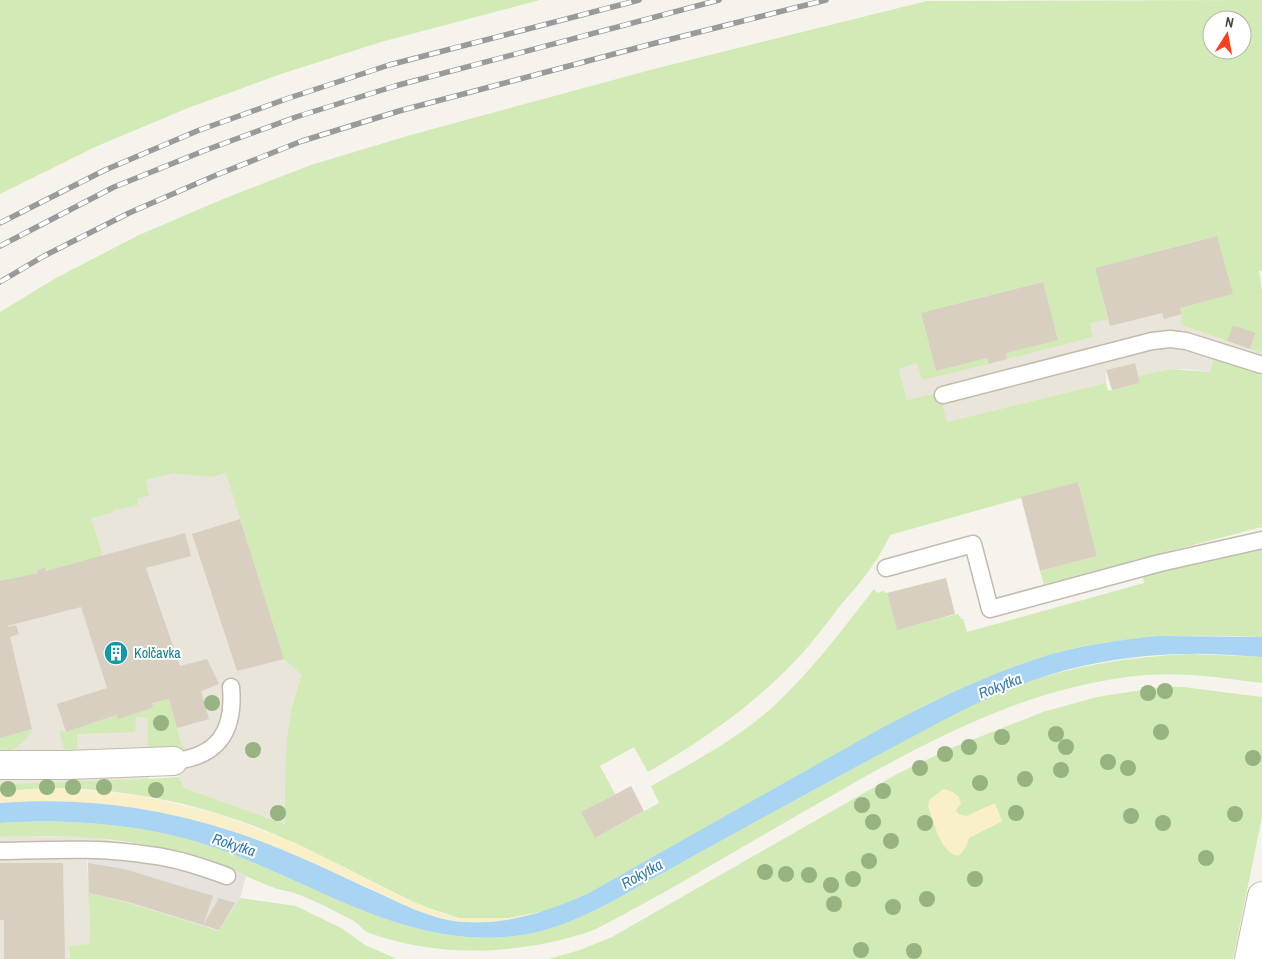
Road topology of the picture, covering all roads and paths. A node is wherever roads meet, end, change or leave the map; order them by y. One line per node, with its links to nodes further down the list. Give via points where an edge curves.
1 (1262, 365): 2 (lane, via 1203,345 1170,338)
2 (943, 395)
3 (1262, 540): 4 (lane, via 1160,563 990,609 973,544)
4 (886, 568)
5 (231, 687): 6 (lane, via 231,716 216,745 204,754)
6 (173, 761): 7 (street)
7 (0, 765)
8 (0, 851): 9 (lane, via 80,850 150,854)
9 (227, 876)
10 (1262, 896): 11 (street)
11 (1249, 959)

